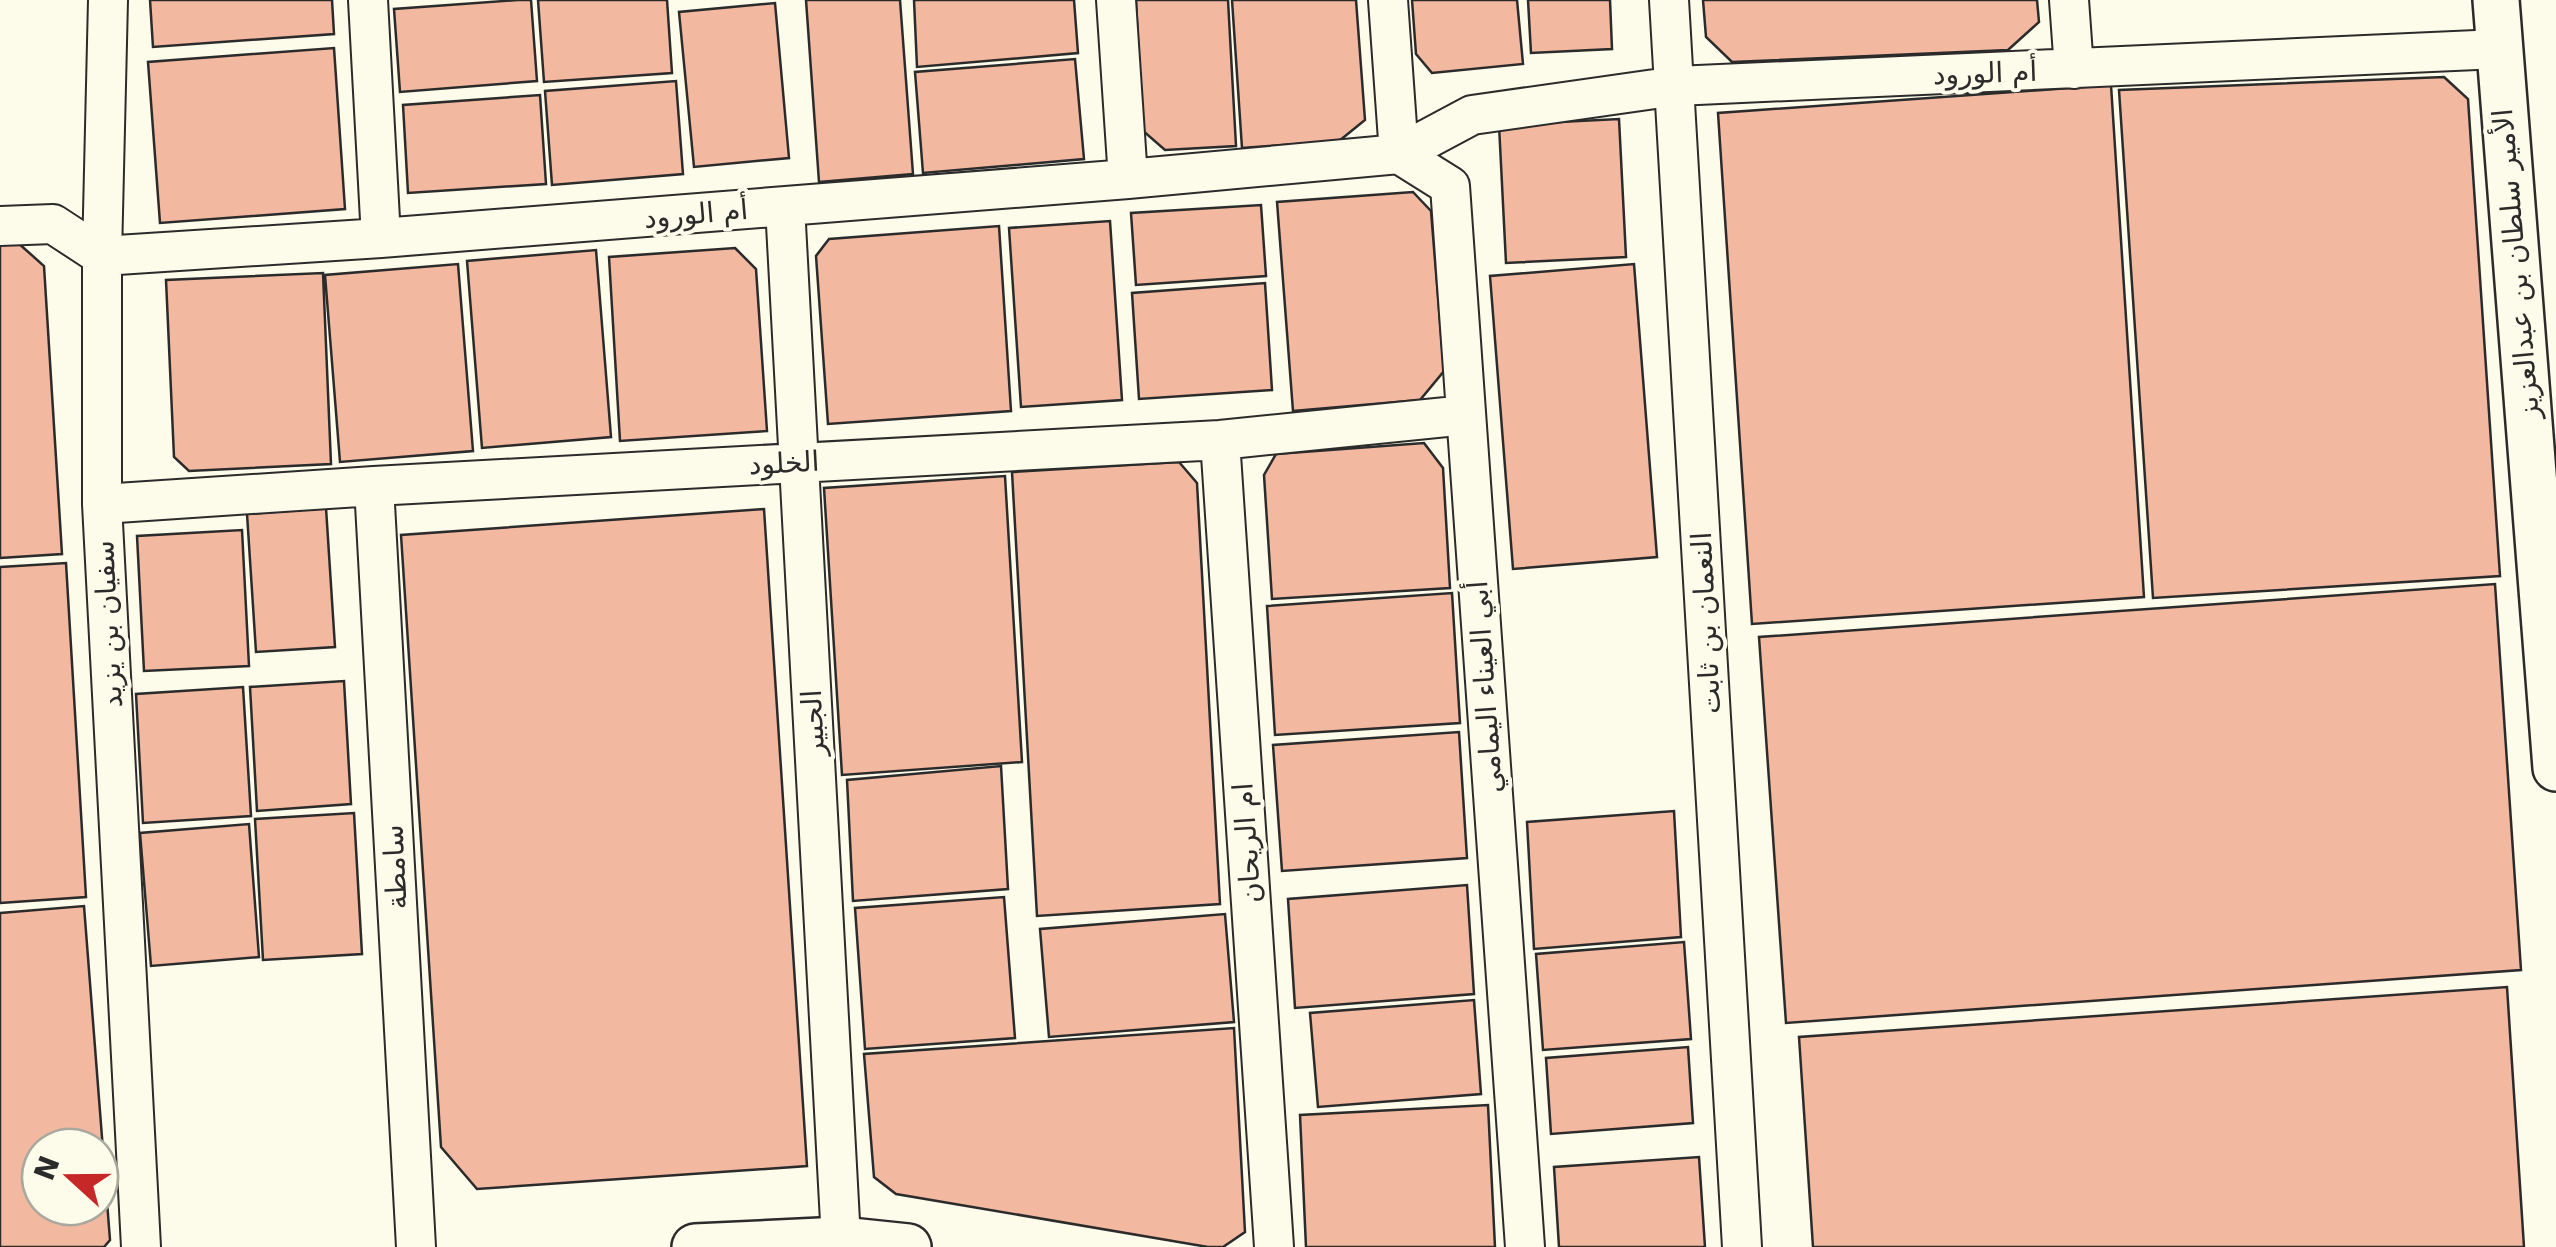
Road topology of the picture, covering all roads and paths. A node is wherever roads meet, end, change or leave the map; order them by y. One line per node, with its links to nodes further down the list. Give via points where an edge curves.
1 (108, 0): 16 (street, سفيان بن يزيد)
2 (368, 0): 15 (street)
3 (1116, 0): 12 (street)
4 (1388, 0): 11 (street)
5 (1670, 0): 10 (street, النعمان بن ثابت)
6 (2069, 0): 9 (street)
7 (2496, 0): 8 (street, الأمير سلطان بن عبدالعزيز)
8 (2499, 49): 9 (street, أم الورود); 22 (street, الأمير سلطان بن عبدالعزيز)
9 (2074, 69): 10 (street, أم الورود)
10 (1676, 86): 11 (street, أم الورود, via 1472,115); 30 (street, النعمان بن ثابت)
11 (1399, 154): 12 (street, أم الورود); 17 (street, أبي العيناء اليمامي, via 1450,186)
12 (1128, 179): 13 (street, أم الورود)
13 (785, 206): 15 (street, أم الورود); 19 (street, الجبير)
14 (0, 226): 16 (street, via 53,224)
15 (382, 238): 16 (street, أم الورود)
16 (102, 256): 21 (street, سفيان بن يزيد)
17 (1466, 415): 18 (street, الخلود); 29 (street, أبي العيناء اليمامي)
18 (1220, 440): 19 (street, الخلود); 28 (street, ام الريحان)
19 (799, 462): 20 (street, الخلود); 23 (street, الجبير)
20 (374, 486): 21 (street, الخلود); 25 (street, سامطة)
21 (102, 504): 24 (street, سفيان بن يزيد)
22 (2556, 768)
23 (841, 1240): 26 (street); 27 (street)
24 (141, 1247)
25 (416, 1247)
26 (695, 1247)
27 (908, 1247)
28 (1274, 1247)
29 (1526, 1247)
30 (1742, 1247)

